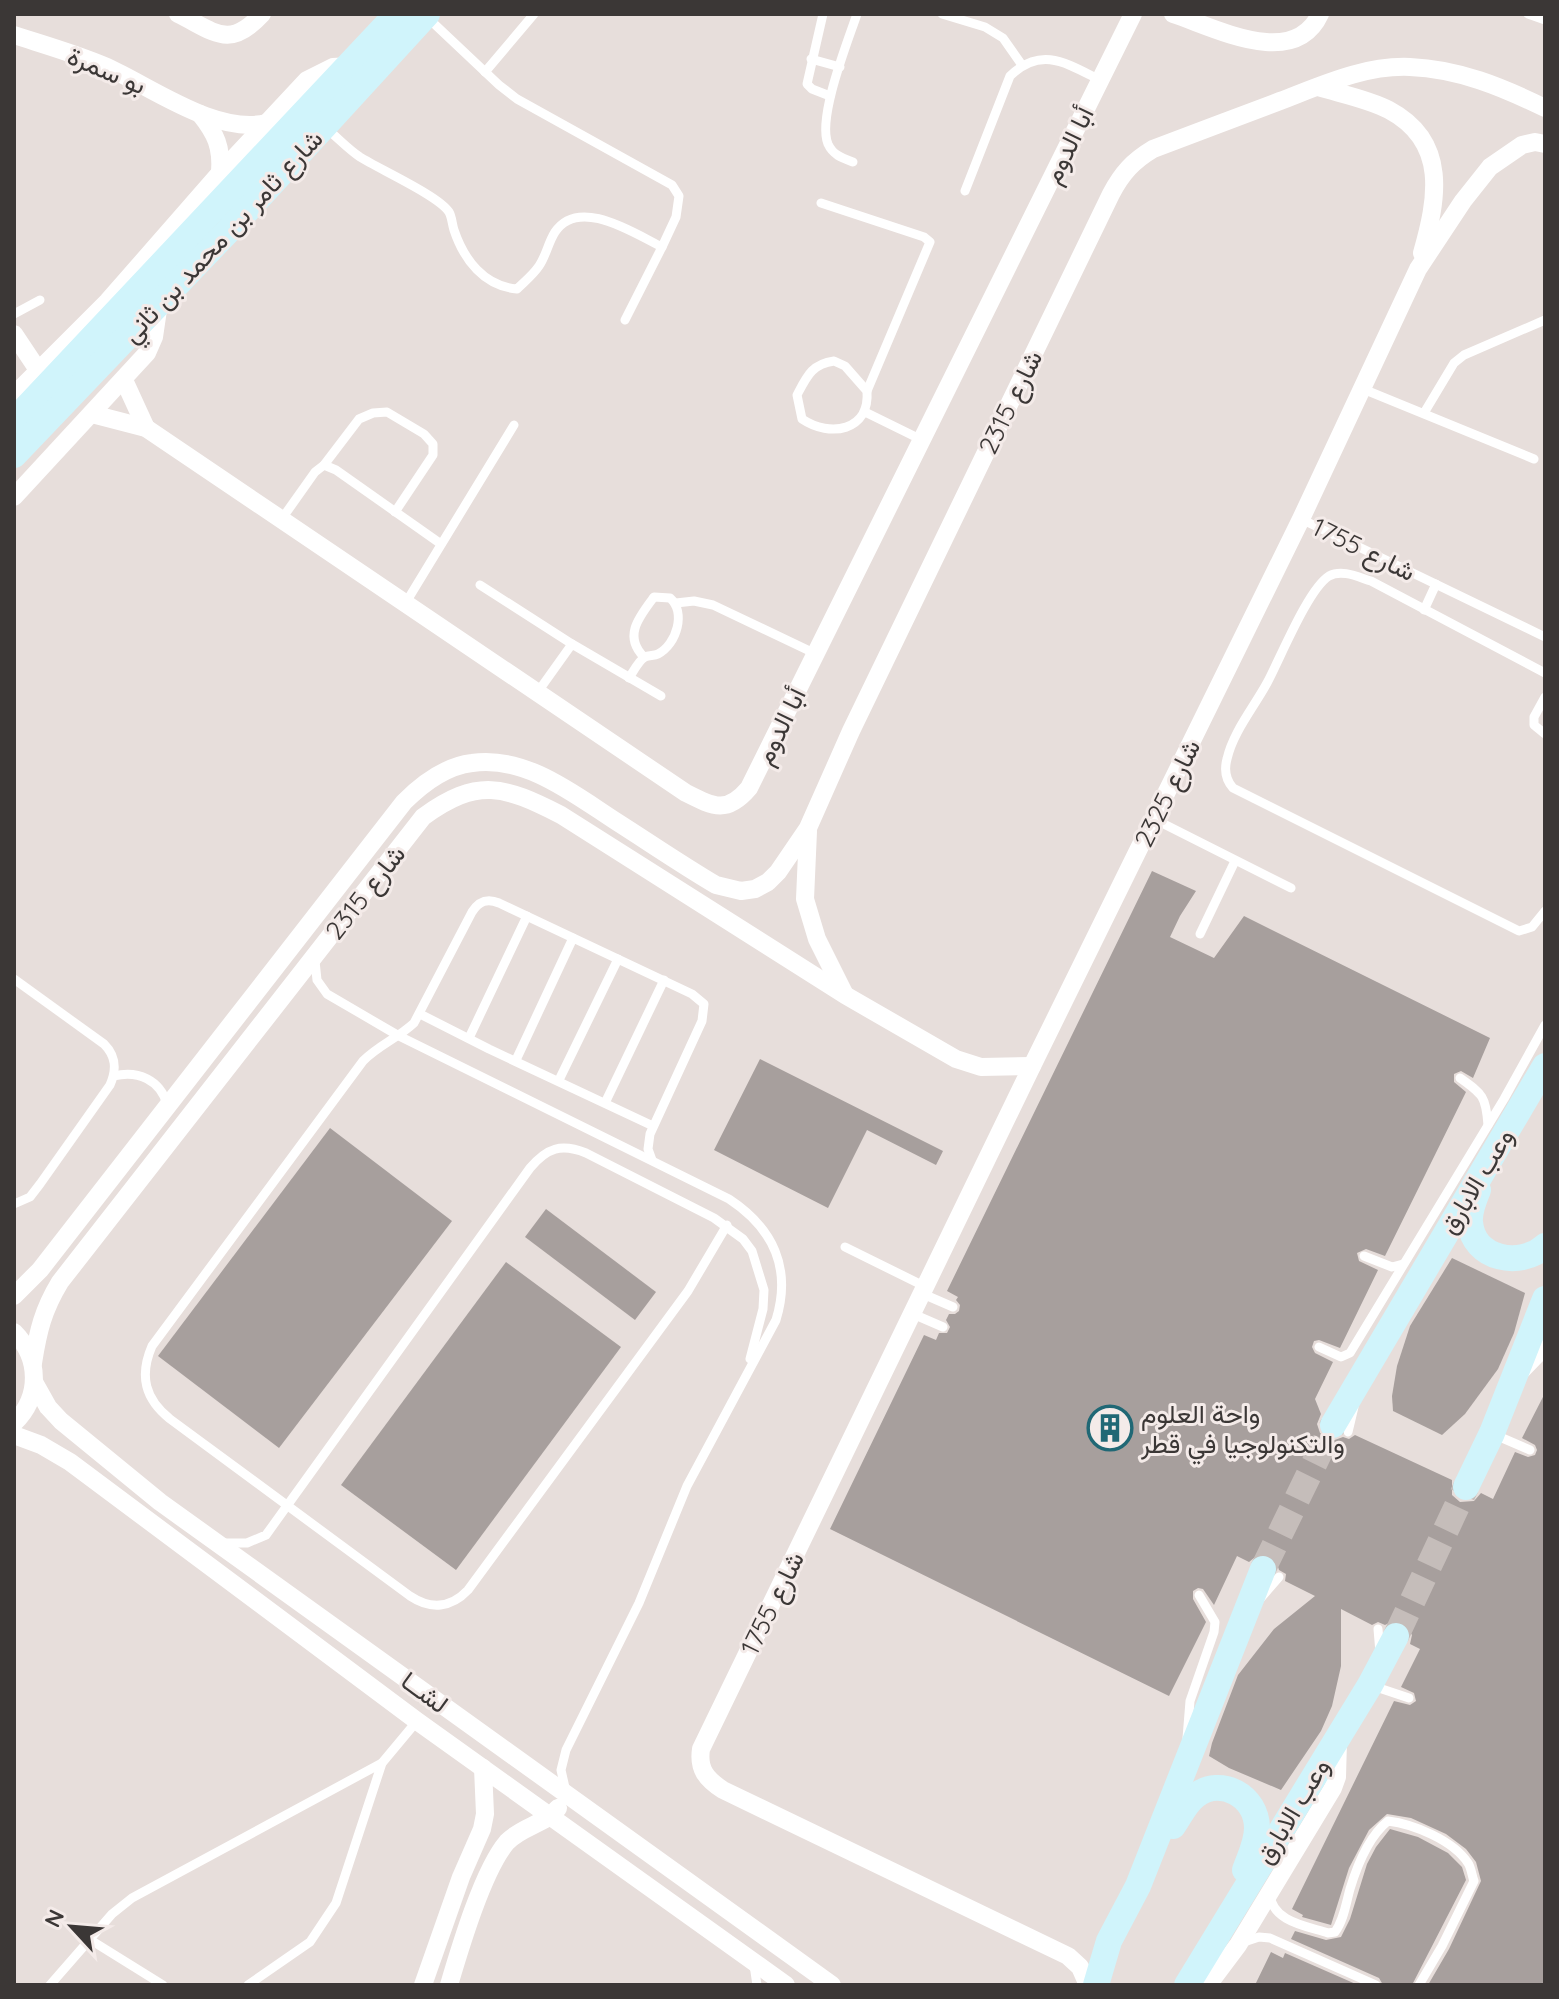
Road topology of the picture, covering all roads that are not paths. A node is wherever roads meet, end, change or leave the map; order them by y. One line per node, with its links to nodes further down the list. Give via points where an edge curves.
1 (178, 14): 2 (street, via 223,35 244,32)
2 (262, 14)
3 (397, 14): 17 (street, شارع ثامر بن محمد بن ثاني)
4 (534, 14): 19 (lane)
5 (823, 14): 15 (lane)
6 (857, 14): 18 (lane)
7 (942, 14): 16 (lane, via 1003,38)
8 (1133, 14): 20 (street, أبا الدوم)
9 (1173, 14): 10 (street, via 1259,42 1278,43 1300,38)
10 (1320, 14)
11 (1528, 14): 13 (lane)
12 (426, 15): 19 (lane); 26 (street, شارع ثامر بن محمد بن ثاني)
13 (1545, 20)
14 (14, 35): 24 (street, بو سمرة, via 105,66)
15 (811, 59): 18 (lane); 22 (lane, via 807,84)
16 (1022, 65): 20 (lane, via 1053,59); 30 (lane, via 1010,76)
17 (349, 66): 25 (street, via 321,71 307,80); 48 (street, شارع ثامر بن محمد بن ثاني)
18 (840, 67): 22 (lane)
19 (485, 72): 32 (lane, via 517,99 672,185 679,196 676,217)
20 (1100, 80): 51 (street, أبا الدوم)
21 (1318, 87): 23 (street, شارع 2315, via 1362,71 1411,67 1477,78); 33 (street, via 1389,110 1421,138 1434,169 1436,192); 76 (street, شارع 2315, via 1153,149 1125,170 857,717)
22 (830, 96): 28 (lane, via 827,142 837,155)
23 (1545, 108)
24 (198, 112): 25 (street, بو سمرة, via 238,125); 29 (street, via 218,138)
25 (267, 123): 29 (street)
26 (325, 127): 32 (lane, via 357,155 449,211 468,259 486,280 508,288 517,289 539,266 556,230 579,217 606,219); 35 (street, شارع ثامر بن محمد بن ثاني)
27 (1545, 144): 33 (street, via 1522,145 1490,167)
28 (853, 162)
29 (220, 173): 40 (street, via 108,301)
30 (965, 191)
31 (821, 203): 43 (lane, via 930,242)
32 (662, 247): 37 (lane)
33 (1418, 269): 42 (street, شارع 1755)
34 (40, 300): 36 (lane)
35 (159, 303): 41 (street, via 151,348); 52 (street, شارع ثامر بن محمد بن ثاني)
36 (14, 314)
37 (625, 320)
38 (1545, 320): 46 (lane, via 1464,355)
39 (14, 334): 40 (street)
40 (38, 370): 44 (street)
41 (124, 380): 47 (street); 50 (street)
42 (1363, 389): 46 (lane); 57 (street, شارع 1755)
43 (867, 391): 45 (lane); 45 (lane, via 834,361 812,368 797,395 802,419 815,428 854,424)
44 (14, 395)
45 (865, 412): 51 (lane)
46 (1424, 413): 53 (lane)
47 (92, 414): 50 (street, أبا الدوم); 55 (street)
48 (14, 421)
49 (514, 425): 59 (lane)
50 (146, 428): 58 (street, أبا الدوم)
51 (922, 440): 67 (street, أبا الدوم)
52 (14, 455)
53 (1534, 459)
54 (324, 465): 56 (lane); 56 (lane, via 359,419 373,413 387,412 424,434 433,444 433,455); 58 (lane)
55 (14, 497)
56 (395, 512): 59 (lane)
57 (1301, 519): 60 (lane, شارع 1755); 75 (street, شارع 2325)
58 (281, 520): 63 (street, أبا الدوم)
59 (441, 544): 63 (lane)
60 (1436, 584): 64 (lane); 65 (lane, شارع 1755)
61 (480, 585): 66 (lane)
62 (676, 603): 67 (lane, via 704,602); 68 (lane, via 679,621 673,636 662,652); 68 (lane, via 663,595 654,597 642,614 632,632)
63 (405, 604): 71 (street, أبا الدوم)
64 (1424, 610): 69 (lane); 79 (lane, via 1371,581 1345,573 1326,577 1233,742 1228,782 1519,931 1532,927)
65 (1545, 637)
66 (572, 644): 70 (lane); 71 (lane)
67 (816, 654): 71 (street, أبا الدوم, via 749,788 729,805 710,804 686,793)
68 (644, 657): 70 (lane)
69 (1545, 673)
70 (629, 678): 72 (lane)
71 (537, 693)
72 (661, 696)
73 (1545, 697): 74 (lane, via 1534,725)
74 (1545, 734)
75 (1154, 819): 77 (lane); 93 (street, شارع 2325)
76 (808, 828): 87 (street, شارع 2315, via 805,899 817,939); 99 (street, شارع 2315, via 768,882 741,891 716,885 524,768 486,762 454,768 404,802)
77 (1235, 861): 78 (lane); 81 (lane)
78 (1291, 888)
79 (1545, 911)
80 (527, 916): 82 (lane); 88 (lane, via 492,899 476,905); 91 (lane)
81 (1200, 934)
82 (573, 938): 84 (lane); 92 (lane)
83 (315, 958): 87 (street, شارع 2315, via 423,817 460,795 495,789 561,815); 90 (lane, via 314,974 327,994); 120 (street, شارع 2315, via 60,1282 39,1327)
84 (618, 959): 86 (lane); 97 (lane)
85 (14, 979): 95 (lane, via 104,1044 114,1058)
86 (664, 980): 98 (lane); 101 (lane, via 699,998 705,1013)
87 (845, 995): 93 (street, شارع 2315, via 973,1066)
88 (420, 1014): 90 (lane); 91 (lane)
89 (1545, 1025): 100 (lane)
90 (399, 1036): 103 (lane); 128 (lane, via 363,1061 145,1362 148,1395 157,1409)
91 (469, 1038): 92 (lane)
92 (516, 1060): 97 (lane)
93 (1032, 1066): 110 (street, شارع 1755)
94 (1545, 1066): 102 (street, وعب الابارق)
95 (114, 1076): 99 (lane, via 131,1073 147,1078); 104 (lane, via 30,1197)
96 (1460, 1078): 100 (lane, via 1486,1100)
97 (559, 1080): 98 (lane)
98 (605, 1103): 101 (lane)
99 (168, 1106): 111 (street, شارع 2315)
100 (1488, 1125): 109 (lane)
101 (653, 1126): 103 (lane, via 648,1141)
102 (1490, 1157): 106 (street, via 1471,1210 1475,1237 1495,1255 1513,1259); 123 (street, وعب الابارق, via 1358,1380)
103 (652, 1160): 119 (lane, via 745,1209 774,1247 782,1300 768,1337)
104 (14, 1204)
105 (727, 1225): 119 (lane, via 752,1251 764,1290); 128 (lane, via 586,1153 566,1147 548,1151 530,1168); 128 (lane, via 703,1270 461,1598 441,1606 420,1602)
106 (1545, 1246)
107 (845, 1247): 110 (lane)
108 (1364, 1256): 109 (lane, via 1392,1267)
109 (1406, 1262): 118 (lane, via 1350,1353 1341,1357)
110 (924, 1291): 113 (lane); 114 (street, شارع 1755)
111 (14, 1296)
112 (1545, 1299): 121 (street)
113 (953, 1307)
114 (913, 1314): 115 (lane); 147 (street, شارع 1755, via 704,1738 701,1767 723,1790)
115 (943, 1327)
116 (14, 1332): 120 (street, لشــا, via 24,1343)
117 (1545, 1346): 121 (street)
118 (1319, 1347)
119 (747, 1370): 140 (lane, via 687,1486 639,1603 566,1750 561,1770)
120 (34, 1372): 122 (street, شارع 2315, via 30,1401); 129 (street, لشــا, via 48,1407 61,1421)
121 (1515, 1376): 124 (street)
122 (14, 1423)
123 (1340, 1428)
124 (1492, 1433): 126 (lane); 127 (street)
125 (14, 1435): 135 (street, لشــا, via 70,1462)
126 (1530, 1450)
127 (1467, 1477)
128 (288, 1506): 129 (lane, via 266,1535 247,1543)
129 (215, 1543): 140 (street, لشــا)
130 (1271, 1573): 137 (street, via 1246,1609)
131 (1199, 1595): 137 (lane, via 1215,1622 1190,1701)
132 (1387, 1632): 133 (street, وعب الابارق)
133 (1376, 1674): 134 (lane); 136 (street, وعب الابارق)
134 (1409, 1698)
135 (417, 1721): 138 (lane); 139 (street, لشــا)
136 (1338, 1736): 143 (street, via 1333,1788); 144 (street, وعب الابارق)
137 (1187, 1760): 142 (street)
138 (382, 1763): 145 (lane, via 150,1886); 151 (lane, via 336,1903 310,1942)
139 (483, 1768): 141 (street, لشــا); 152 (street, via 482,1829)
140 (567, 1795): 141 (street); 156 (street, لشــا)
141 (552, 1816): 148 (street, لشــا); 153 (street, via 516,1834 496,1859)
142 (1138, 1886): 144 (street, via 1192,1799 1199,1793 1236,1788 1256,1815 1256,1840); 146 (street)
143 (1270, 1891): 144 (street); 162 (lane, via 1274,1909 1289,1920 1335,1932 1376,1831 1388,1821 1406,1823 1441,1840 1468,1863 1474,1881)
144 (1230, 1935): 159 (street, وعب الابارق); 160 (street); 161 (lane, via 1270,1938)
145 (89, 1939): 149 (lane); 150 (lane)
146 (1109, 1941): 147 (street, via 1093,1956); 158 (street)
147 (1068, 1956): 157 (street, شارع 1755)
148 (753, 1962): 154 (lane); 155 (street, لشــا)
149 (50, 1985)
150 (163, 1985)
151 (248, 1985)
152 (423, 1985)
153 (449, 1985)
154 (757, 1985)
155 (786, 1985)
156 (832, 1985)
157 (1088, 1985)
158 (1096, 1985)
159 (1187, 1985)
160 (1208, 1985)
161 (1376, 1985)
162 (1419, 1985)

